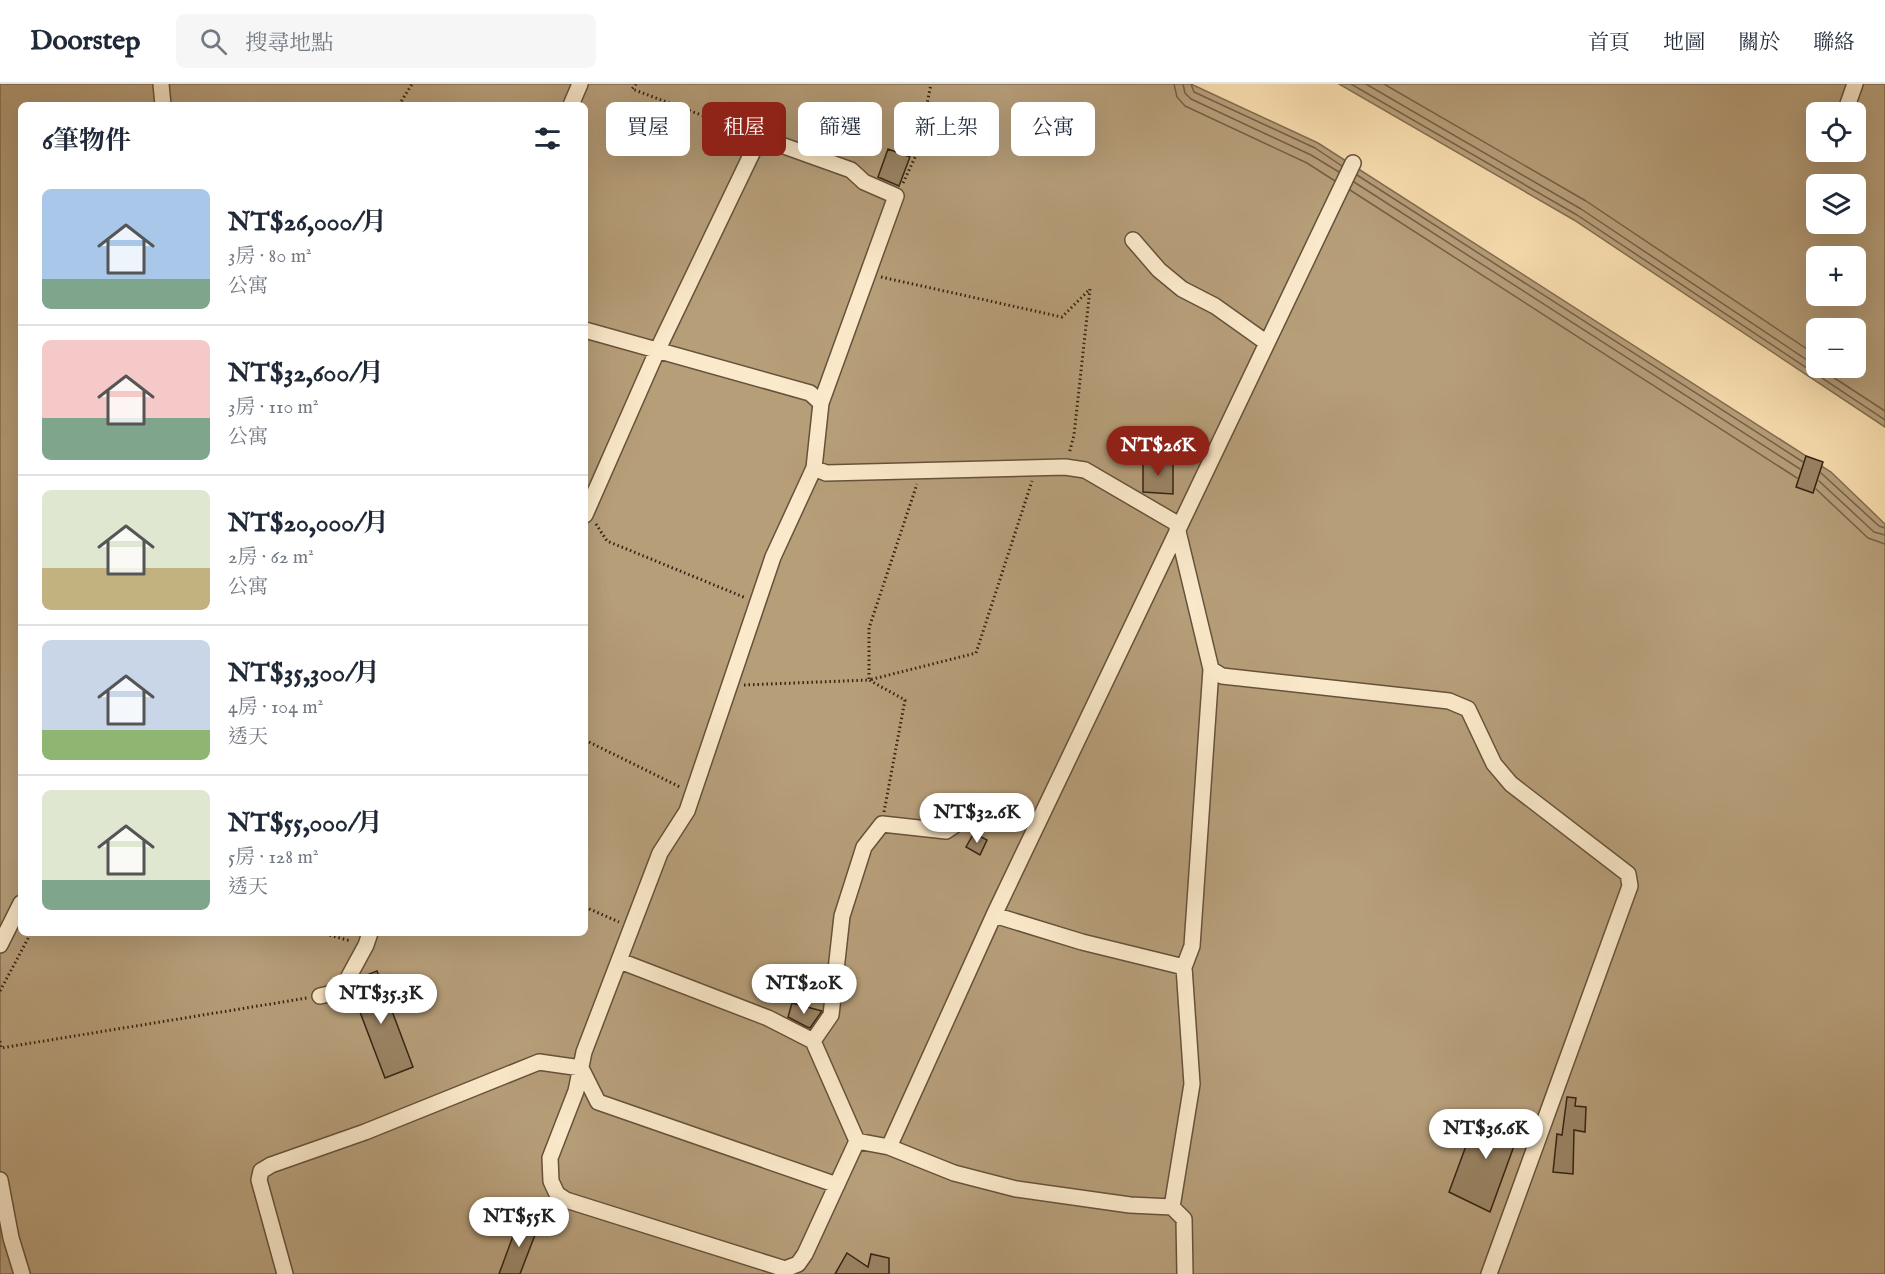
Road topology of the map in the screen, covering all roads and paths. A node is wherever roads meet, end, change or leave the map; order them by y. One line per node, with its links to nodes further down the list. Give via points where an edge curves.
1 (160, 84): 7 (lane)
2 (412, 84): 8 (path)
3 (580, 84): 9 (lane)
4 (636, 84): 11 (path, via 632,89)
5 (931, 84): 15 (path, via 917,153)
6 (1855, 84): 10 (lane)
7 (163, 102)
8 (401, 102)
9 (572, 102)
10 (1849, 102)
11 (702, 115)
12 (786, 147): 15 (lane, via 851,170 864,182)
13 (751, 156): 20 (lane)
14 (1353, 163): 19 (lane)
15 (896, 196): 17 (lane)
16 (1133, 240): 19 (lane, via 1182,289 1215,306)
17 (868, 274): 21 (lane); 22 (path, via 1062,317 1090,289 1074,435)
18 (588, 331): 20 (lane)
19 (1267, 343): 28 (lane)
20 (658, 349): 21 (lane, via 810,393); 26 (lane)
21 (821, 403): 23 (lane)
22 (1065, 467): 24 (lane); 28 (lane, via 1084,470 1176,524)
23 (814, 468): 25 (lane, via 826,473); 29 (lane, via 773,557)
24 (1037, 468): 25 (lane); 31 (path, via 976,653)
25 (922, 471): 31 (path, via 869,628)
26 (588, 512)
27 (588, 515): 29 (path, via 607,540)
28 (1178, 529): 30 (lane); 39 (lane)
29 (758, 602): 32 (lane)
30 (1211, 669): 46 (lane, via 1192,946); 60 (lane, via 1222,676 1449,701 1468,709 1494,764 1511,784 1628,874 1630,886)
31 (869, 680): 32 (path); 35 (path, via 905,700)
32 (730, 685): 34 (lane)
33 (588, 742): 34 (path)
34 (693, 794): 40 (lane, via 679,827 660,853)
35 (882, 824): 36 (lane, via 946,831 964,819); 50 (lane, via 864,847 842,916 831,1015)
36 (980, 824)
37 (588, 908): 40 (path)
38 (18, 909): 44 (lane)
39 (994, 915): 46 (lane); 53 (lane)
40 (632, 928): 45 (lane)
41 (29, 936): 47 (path)
42 (344, 936): 43 (path)
43 (368, 939): 48 (lane, via 341,991)
44 (0, 945)
45 (620, 961): 50 (lane, via 768,1018); 51 (lane)
46 (1184, 967): 56 (lane, via 1192,1084)
47 (0, 991)
48 (320, 996): 49 (path, via 1,1048)
49 (0, 1041)
50 (813, 1041): 52 (lane)
51 (580, 1068): 55 (lane, via 598,1102); 55 (lane, via 576,1091 549,1158 551,1181 557,1194 566,1200 784,1269 798,1264 805,1254); 58 (lane, via 539,1062 261,1171 259,1180)
52 (857, 1141): 53 (lane); 55 (lane)
53 (889, 1147): 56 (lane, via 954,1173 1016,1190)
54 (0, 1180): 57 (lane)
55 (837, 1185)
56 (1172, 1207): 59 (lane, via 1184,1219)
57 (22, 1274)
58 (285, 1274)
59 (1185, 1274)
60 (1489, 1274)

